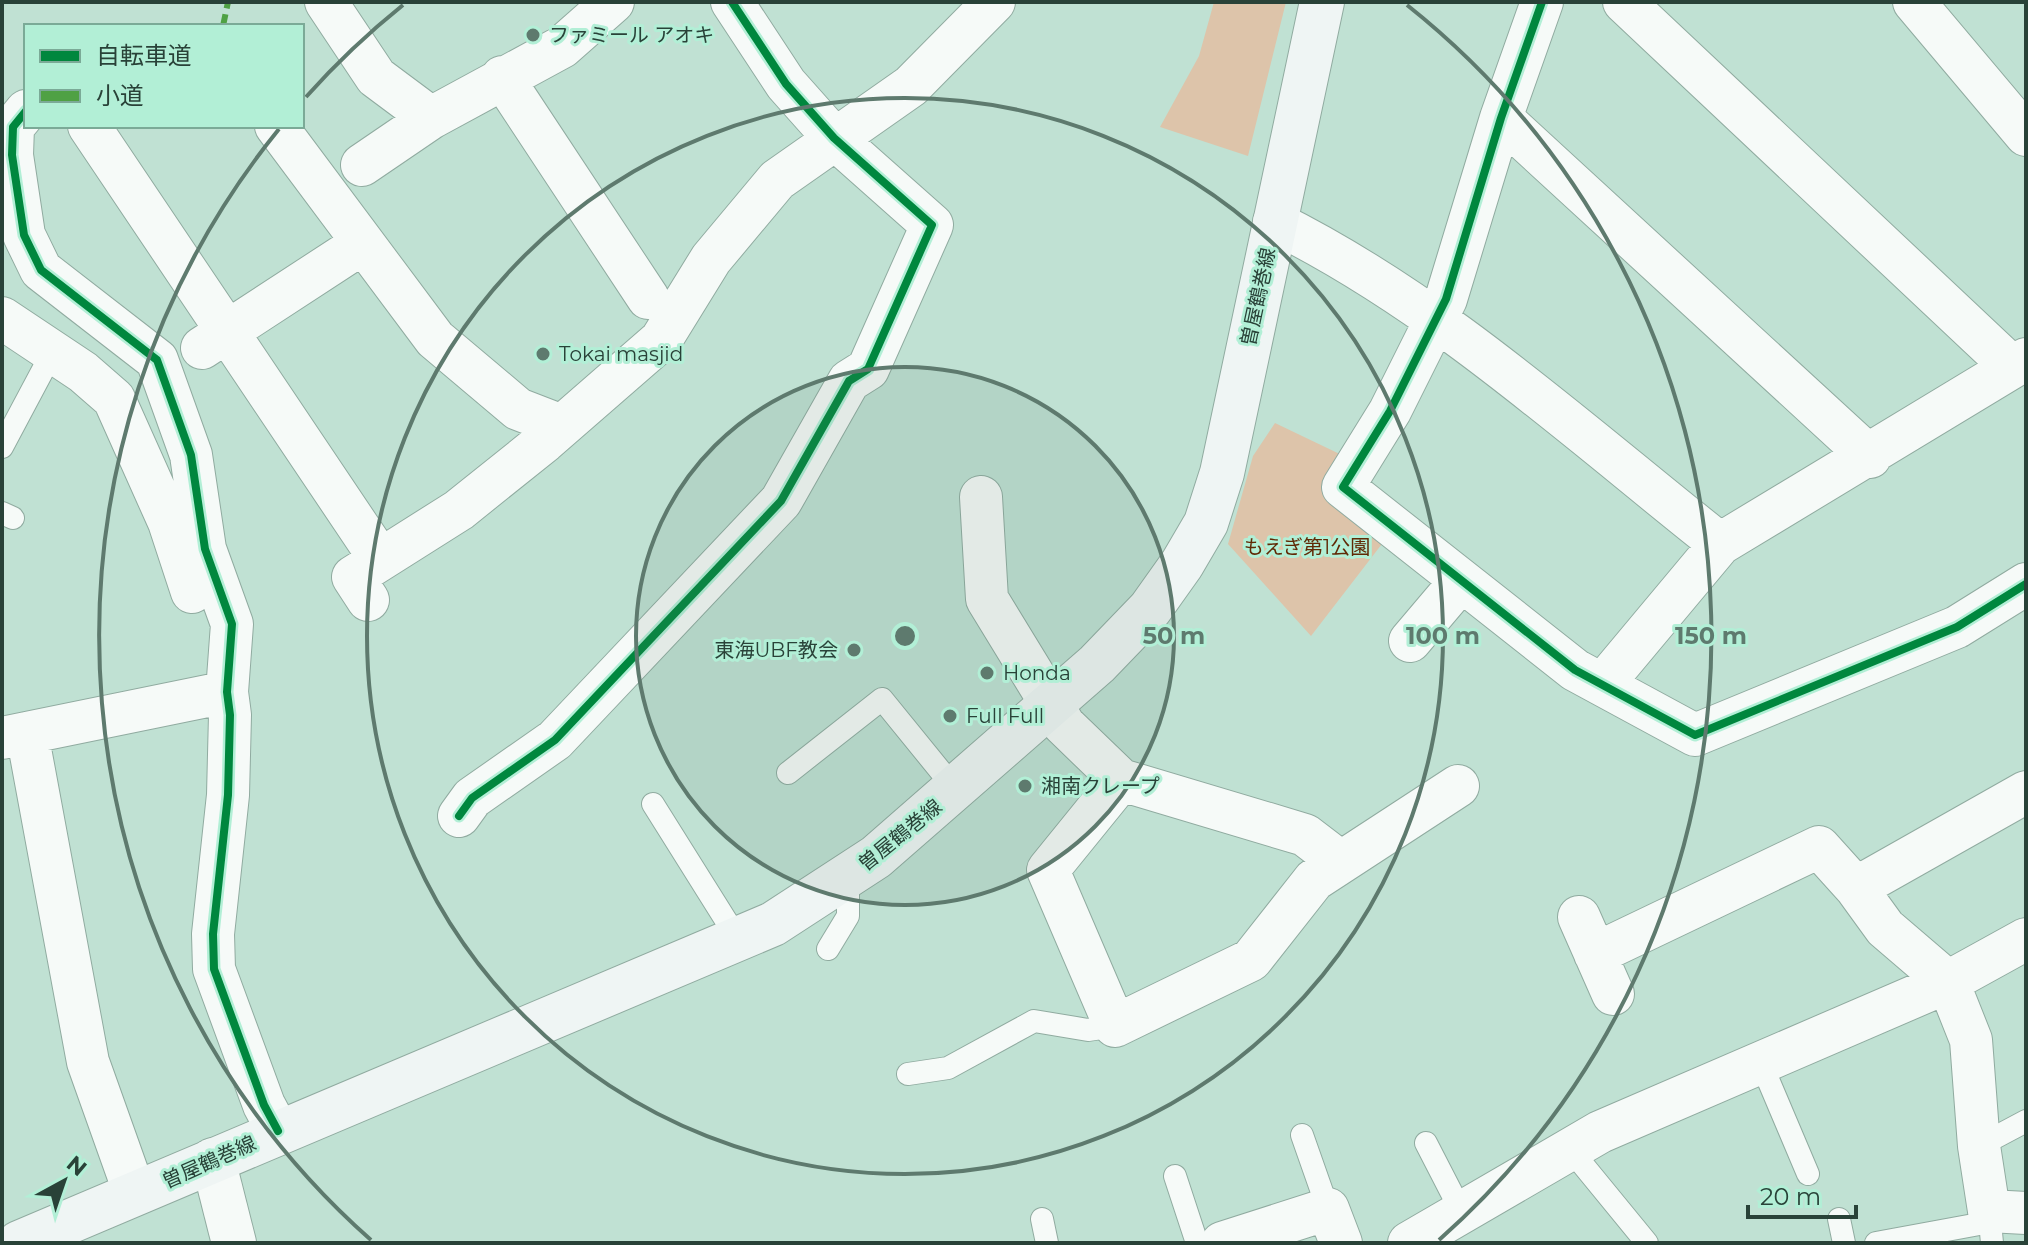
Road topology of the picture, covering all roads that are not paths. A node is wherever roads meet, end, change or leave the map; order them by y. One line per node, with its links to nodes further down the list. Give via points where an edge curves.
1 (326, 2): 11 (street, via 376,77)
2 (613, 2): 9 (street, via 562,47)
3 (732, 2): 16 (street, via 786,84)
4 (1322, 2): 18 (main road, 曽屋鶴巻線)
5 (1542, 2): 12 (street)
6 (1624, 2): 25 (street)
7 (1914, 2): 15 (street)
8 (971, 10): 16 (street, via 911,86)
9 (502, 77): 11 (street); 20 (street)
10 (24, 113): 36 (street, via 13,127 12,155 24,235 41,270 157,360 191,455 205,549 232,624)
11 (431, 118): 17 (street)
12 (1501, 118): 22 (street); 28 (street)
13 (90, 128): 23 (street)
14 (277, 128): 19 (street)
15 (2026, 135)
16 (834, 138): 26 (street, via 777,180 711,259 661,340); 46 (street, via 932,225 868,369 849,381 781,501 555,740 472,798)
17 (362, 165)
18 (1274, 222): 22 (street, via 1339,254); 38 (main road, 曽屋鶴巻線, via 1222,473 1206,523 1150,609)
19 (363, 243): 23 (street); 26 (street, via 435,339 518,409)
20 (648, 298)
21 (2, 318): 24 (street)
22 (1437, 320): 30 (street); 32 (street, via 1343,487 1426,541)
23 (215, 340): 31 (street)
24 (52, 353): 27 (lane); 36 (street, via 114,399 140,452 193,595)
25 (2019, 363): 28 (street)
26 (562, 426): 31 (street, via 459,510)
27 (2, 447)
28 (1870, 457): 30 (street)
29 (981, 497): 38 (street, via 987,599)
30 (1720, 544): 37 (street)
31 (380, 559): 34 (street, via 353,577)
32 (1460, 582): 35 (street); 37 (street, via 1575,670)
33 (2026, 584): 37 (street, via 1957,627 1695,735)
34 (368, 600)
35 (1410, 641)
36 (232, 661): 39 (street); 61 (street, via 214,969)
37 (1603, 684)
38 (1052, 704): 41 (street, via 1064,725); 43 (main road, 曽屋鶴巻線)
39 (15, 736): 69 (street, via 88,1062)
40 (788, 773): 43 (lane, via 882,699)
41 (1121, 780): 47 (street, via 1305,835); 57 (street, via 1048,870)
42 (1458, 786): 47 (street)
43 (956, 790): 48 (main road, 曽屋鶴巻線)
44 (2026, 792): 49 (street)
45 (653, 804): 51 (lane)
46 (459, 816)
47 (1339, 861): 57 (street, via 1314,880 1251,960)
48 (848, 878): 51 (main road, 曽屋鶴巻線, via 773,924); 53 (lane, via 848,916)
49 (1856, 888): 54 (street, via 1819,847); 55 (street, via 1885,928)
50 (1579, 917): 54 (street)
51 (737, 938): 61 (main road, 曽屋鶴巻線)
52 (2026, 939): 55 (street)
53 (828, 949)
54 (1595, 954): 56 (street)
55 (1948, 982): 58 (street); 64 (street, via 1971,1040)
56 (1613, 994)
57 (1115, 1026): 59 (lane, via 1088,1030 1034,1021 948,1068)
58 (1761, 1063): 65 (street); 67 (lane)
59 (908, 1074)
60 (2026, 1121): 64 (lane)
61 (278, 1131): 66 (main road, 曽屋鶴巻線)
62 (1302, 1135): 74 (lane)
63 (1426, 1143): 70 (lane)
64 (1979, 1146): 73 (street)
65 (1570, 1149): 70 (street); 81 (lane)
66 (213, 1160): 69 (main road, 曽屋鶴巻線); 76 (street)
67 (1808, 1174)
68 (1175, 1176): 78 (lane)
69 (135, 1194): 75 (main road, 曽屋鶴巻線)
70 (1461, 1211): 80 (street)
71 (1042, 1219): 77 (lane)
72 (1839, 1219): 82 (lane)
73 (1999, 1222): 83 (lane)
74 (1334, 1226): 79 (street)
75 (19, 1243)
76 (234, 1243)
77 (1047, 1243)
78 (1197, 1243)
79 (1222, 1243)
80 (1409, 1243)
81 (1647, 1243)
82 (1844, 1243)
83 (1876, 1243)

